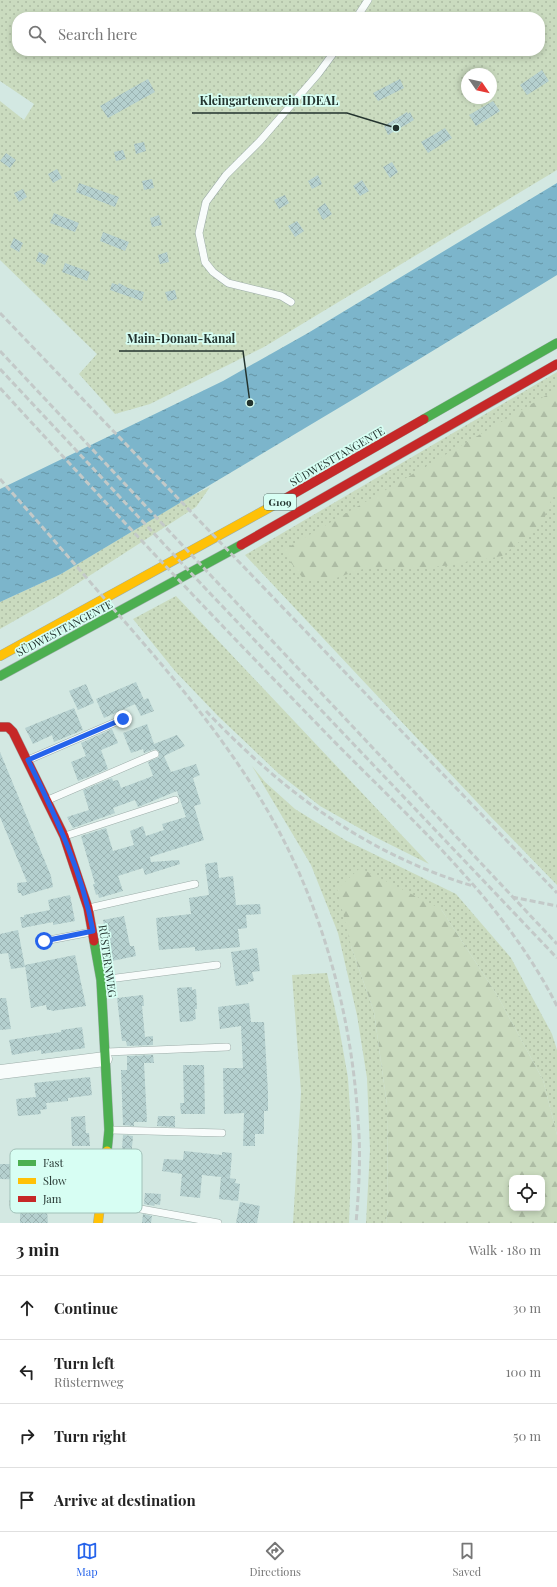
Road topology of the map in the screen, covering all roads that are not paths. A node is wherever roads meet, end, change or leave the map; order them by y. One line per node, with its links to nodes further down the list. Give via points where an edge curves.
1 (368, 0): 2 (lane)
2 (360, 12)
3 (331, 56): 4 (lane, via 260,141 226,175 206,202 199,233 205,262 213,272 228,283 281,296)
4 (291, 302)
5 (557, 343): 7 (main road, SÜDWESTTANGENTE / G109, via 246,521)
6 (557, 364): 8 (main road, SÜDWESTTANGENTE / G109, via 183,577)
7 (0, 656)
8 (0, 676)
9 (123, 719): 12 (lane)
10 (0, 727): 12 (main road, RÜSTERNWEG, via 8,727 13,732)
11 (155, 754): 13 (lane)
12 (28, 760): 13 (main road, RÜSTERNWEG)
13 (48, 800): 15 (main road, RÜSTERNWEG)
14 (175, 800): 15 (lane)
15 (64, 836): 17 (main road, RÜSTERNWEG)
16 (195, 884): 17 (lane)
17 (88, 908): 18 (main road, RÜSTERNWEG)
18 (93, 931): 19 (lane); 21 (main road, RÜSTERNWEG)
19 (44, 941)
20 (217, 965): 21 (lane)
21 (101, 980): 23 (main road, RÜSTERNWEG)
22 (227, 1047): 23 (lane)
23 (105, 1056): 24 (street); 25 (main road, RÜSTERNWEG)
24 (0, 1072)
25 (109, 1130): 26 (lane); 27 (main road, RÜSTERNWEG)
26 (222, 1133)
27 (107, 1149)
28 (142, 1208): 31 (lane)
29 (100, 1213): 30 (main road, RÜSTERNWEG)
30 (98, 1223)
31 (218, 1223)

